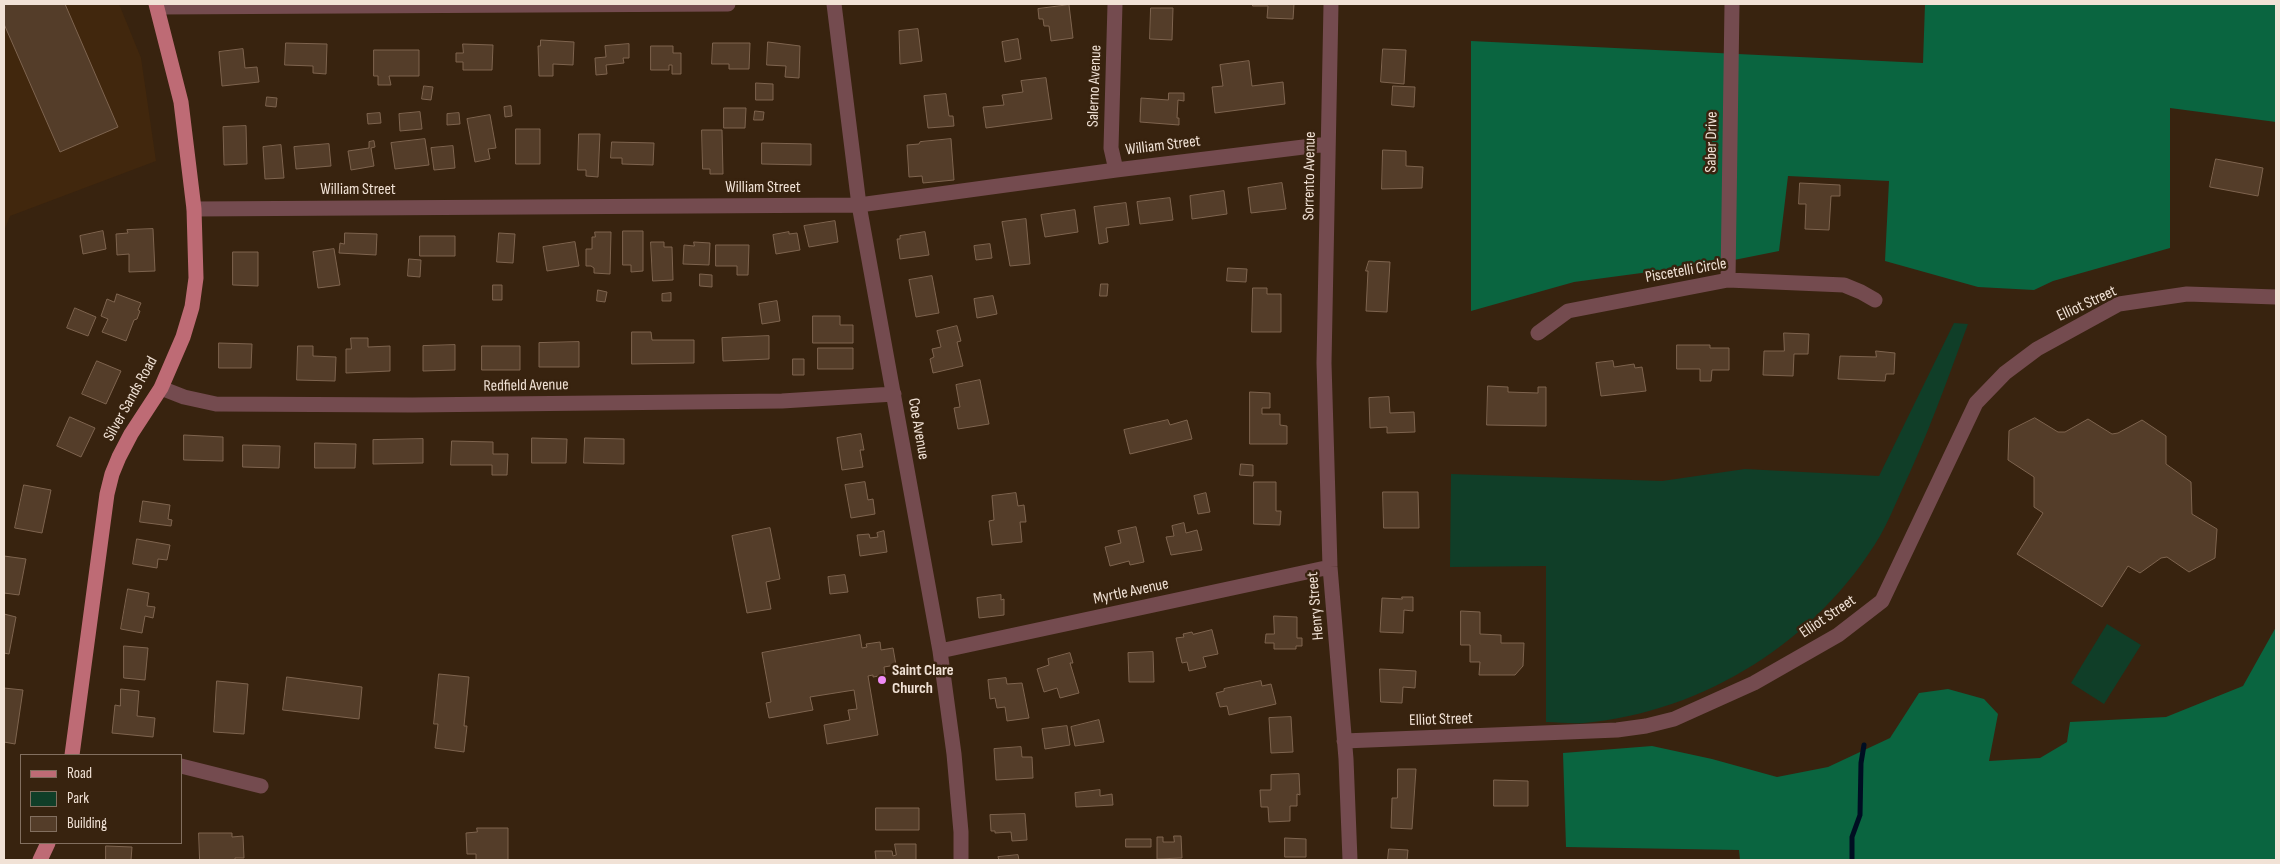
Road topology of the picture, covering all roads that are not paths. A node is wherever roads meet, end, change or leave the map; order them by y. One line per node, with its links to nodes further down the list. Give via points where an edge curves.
1 (728, 4): 6 (street)
2 (834, 4): 9 (street, Coe Avenue)
3 (1115, 4): 8 (street, Salerno Avenue, via 1111,148)
4 (1331, 4): 7 (street, Sorrento Avenue)
5 (1732, 4): 11 (street, Saber Drive)
6 (157, 6): 10 (main road, Silver Sands Road, via 181,102)
7 (1328, 144): 8 (street, William Street); 15 (street, Sorrento Avenue)
8 (1116, 170): 9 (street, William Street)
9 (859, 205): 10 (street, William Street); 17 (street, Coe Avenue)
10 (194, 209): 16 (main road, Silver Sands Road, via 196,278 192,307)
11 (1728, 280): 13 (street, Piscetelli Circle, via 1844,285); 14 (street, Piscetelli Circle, via 1568,311)
12 (2276, 297): 20 (street, Elliot Street, via 2187,294 2119,304 2037,349 2006,373 1976,403 1882,601 1838,635 1754,683 1674,718 1617,730)
13 (1874, 300)
14 (1538, 333)
15 (1324, 349): 18 (street, Henry Street)
16 (161, 388): 17 (street, Redfield Avenue, via 226,404 782,401); 21 (main road, Silver Sands Road, via 131,434 112,474)
17 (894, 394): 19 (street, Coe Avenue)
18 (1330, 567): 19 (street, Myrtle Avenue); 20 (street, Henry Street)
19 (940, 651): 26 (street, Coe Avenue, via 954,754)
20 (1344, 741): 27 (street, Henry Street)
21 (72, 754)
22 (182, 766): 23 (street)
23 (261, 786)
24 (48, 844): 25 (main road)
25 (40, 860)
26 (962, 860)
27 (1350, 860)

